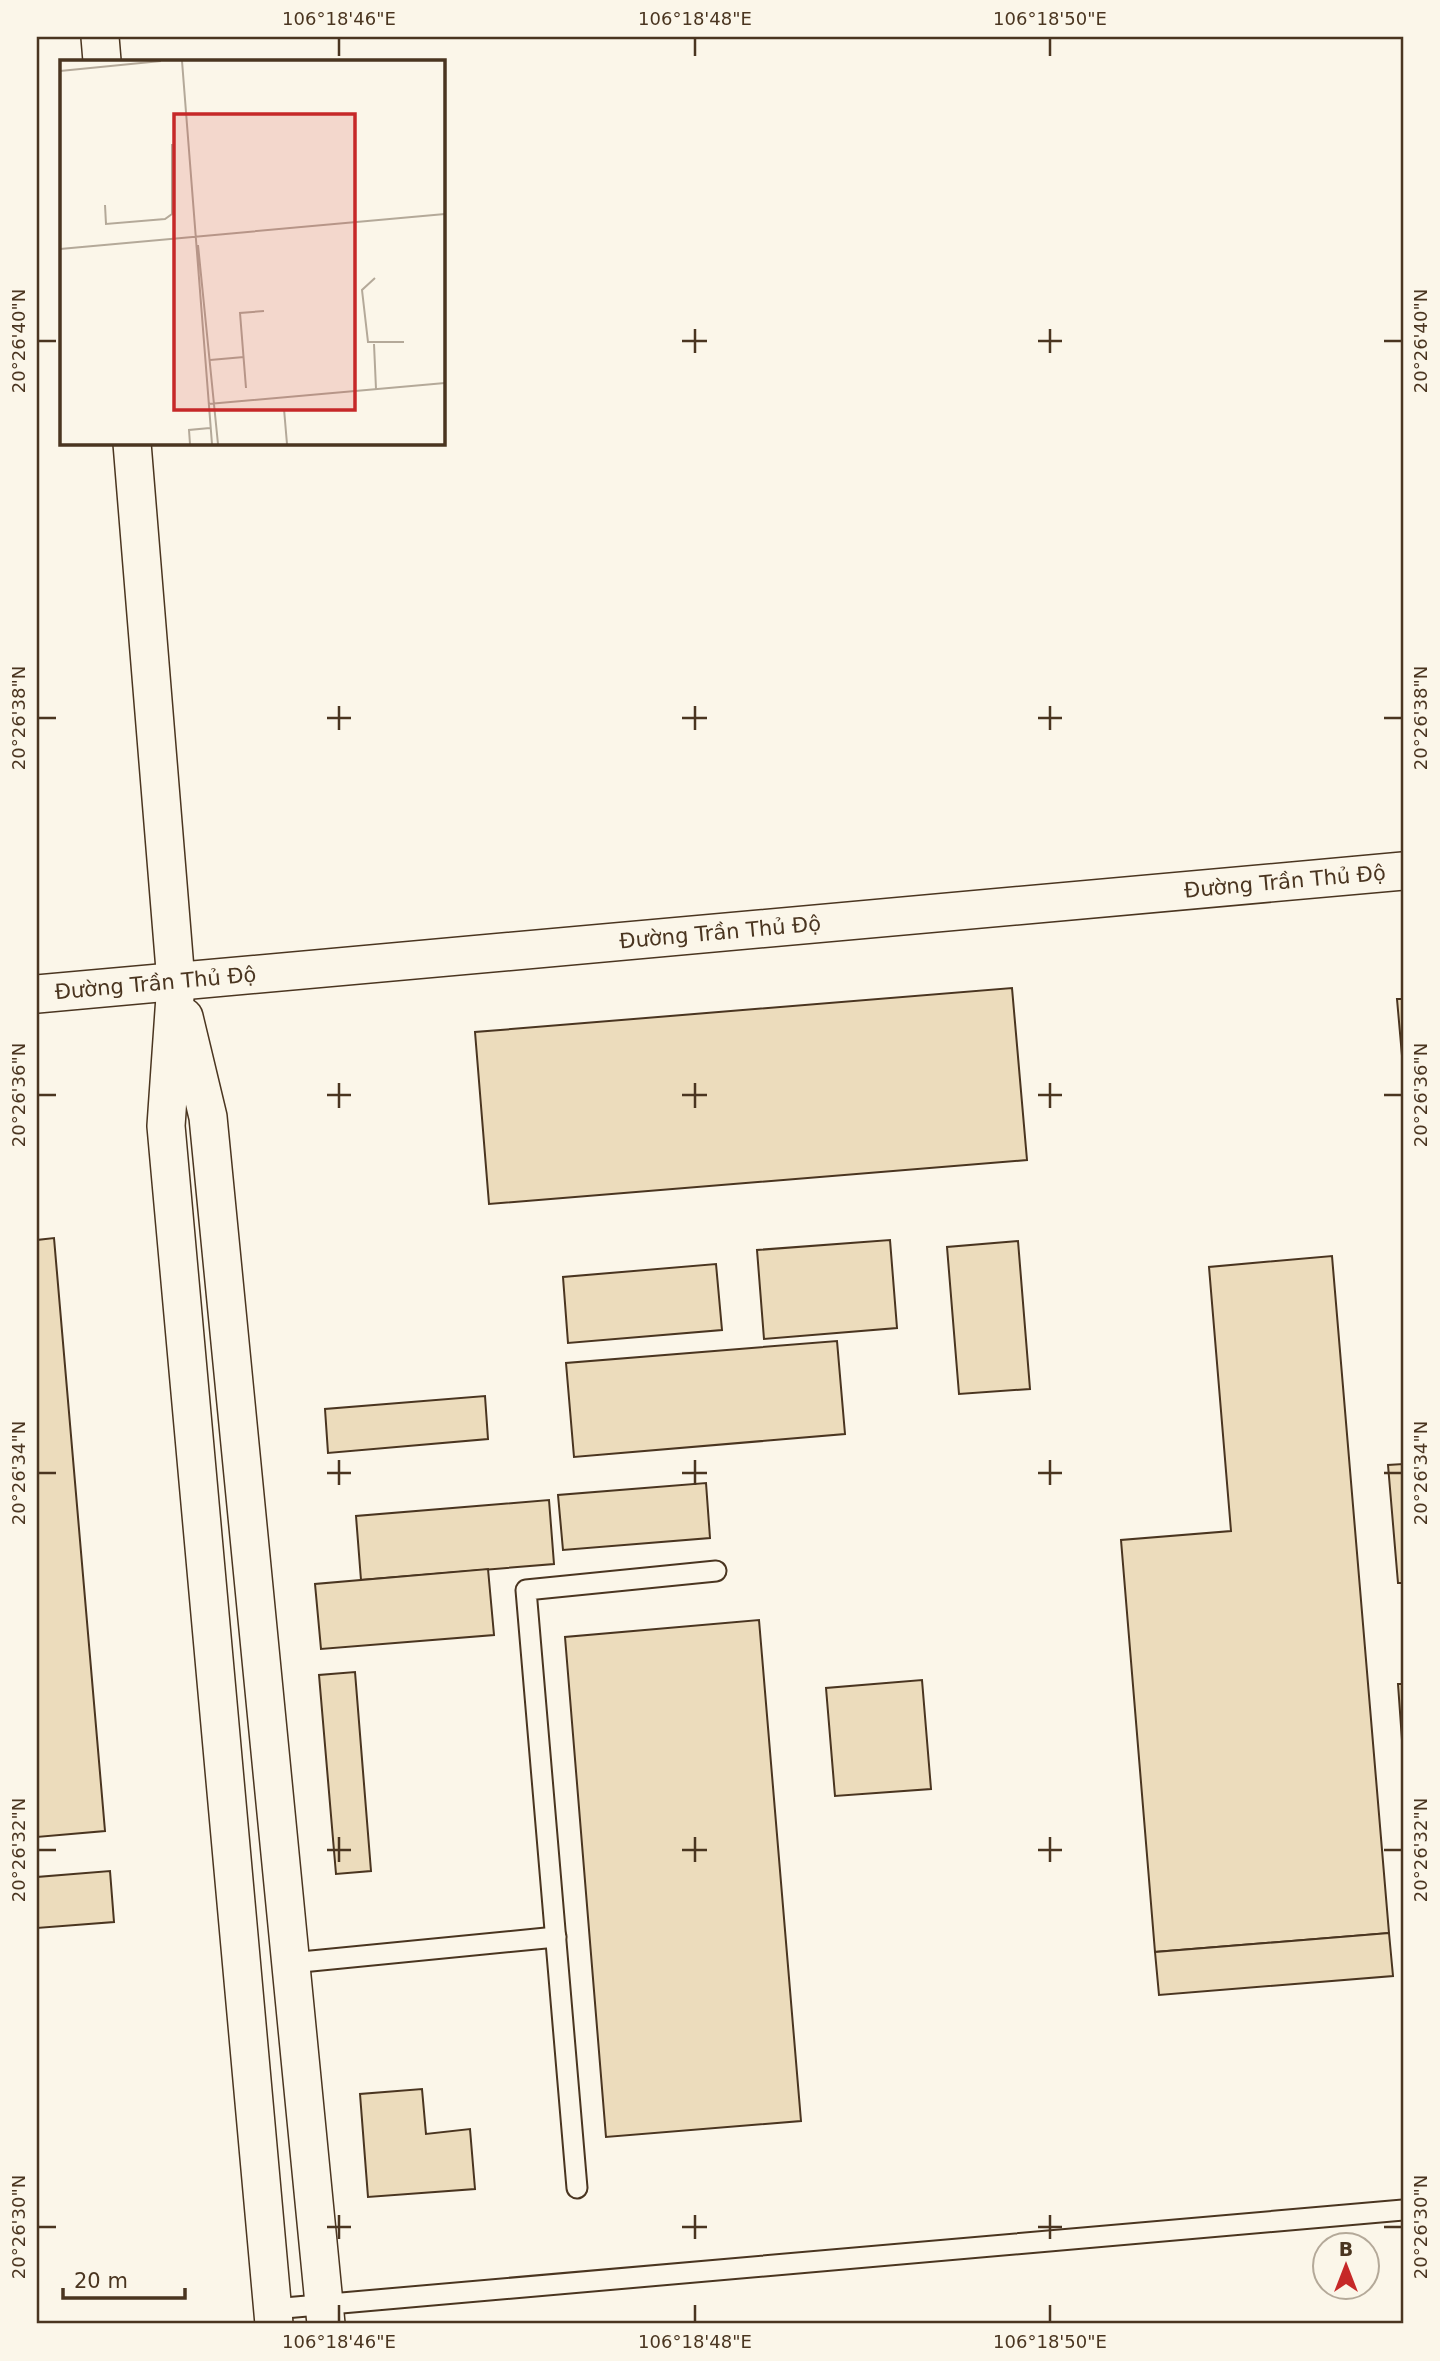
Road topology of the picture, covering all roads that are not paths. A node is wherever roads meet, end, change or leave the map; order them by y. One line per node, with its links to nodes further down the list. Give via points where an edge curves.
1 (100, 37): 2 (street)
2 (102, 60)
3 (132, 444): 5 (street)
4 (1403, 871): 5 (street, Đường Trần Thủ Độ)
5 (176, 982): 6 (street, Đường Trần Thủ Độ); 9 (street, via 208,1117); 13 (street, via 166,1126)
6 (37, 994)
7 (716, 1572): 8 (lane, via 526,1590)
8 (556, 1937): 9 (lane); 10 (lane)
9 (291, 1963): 12 (street)
10 (577, 2188)
11 (1403, 2210): 12 (lane)
12 (326, 2314): 13 (lane)
13 (273, 2317)

